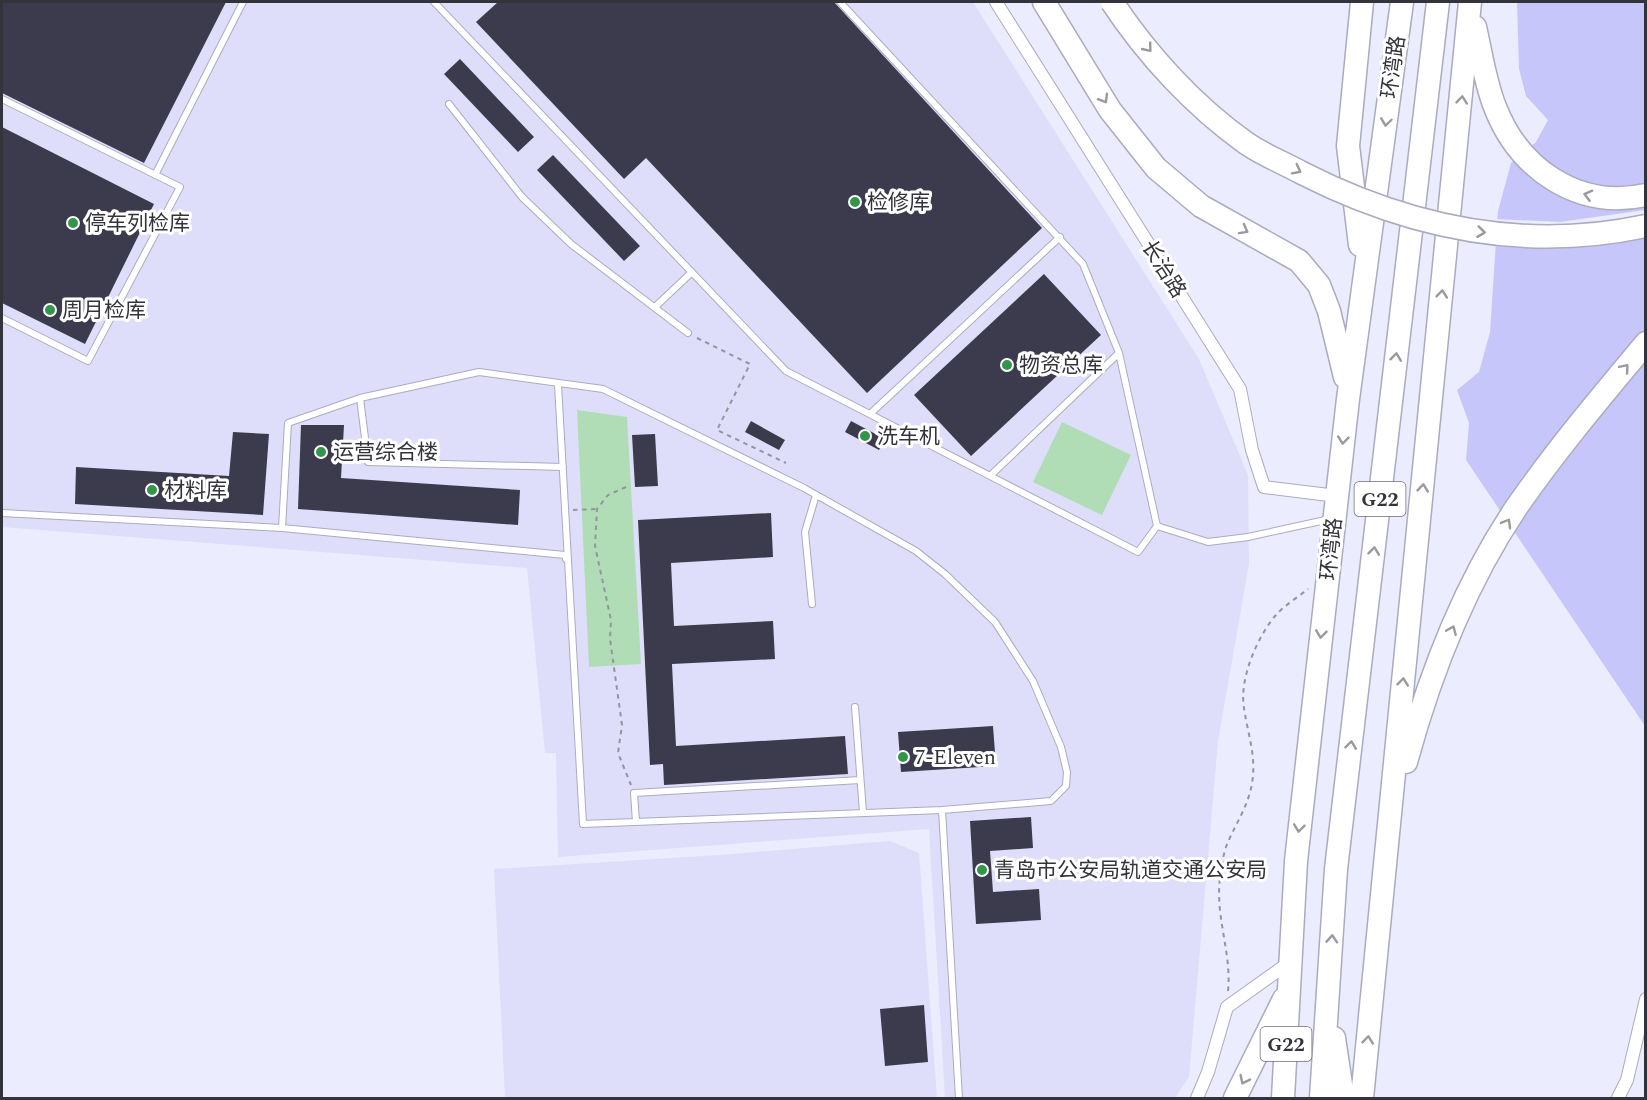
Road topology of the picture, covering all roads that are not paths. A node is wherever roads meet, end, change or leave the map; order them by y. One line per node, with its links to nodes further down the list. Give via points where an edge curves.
1 (243, 2): 13 (lane)
2 (434, 2): 17 (lane)
3 (840, 2): 16 (lane)
4 (996, 2): 31 (street, 长治路, via 1240,389 1264,487)
5 (1044, 2): 26 (highway, one-way to 26, via 1110,110 1156,168 1201,206 1299,261 1318,285 1342,359)
6 (1112, 2): 15 (highway, one-way to 15, bridge, via 1161,65 1209,114 1247,144 1355,198 1438,226 1487,233 1569,235)
7 (1402, 2): 18 (highway, 环湾路 / G22, one-way to 18)
8 (1438, 2): 45 (highway, 环湾路 / G22, one-way to 8, via 1336,869)
9 (1470, 2): 14 (highway, one-way to 9, via 1625,200 1592,197 1565,188 1540,172 1515,145 1495,108); 42 (highway, one-way to 9)
10 (1361, 12): 18 (highway, via 1348,146)
11 (2, 99): 13 (lane)
12 (449, 104): 19 (lane, via 522,197 571,244)
13 (155, 175): 20 (lane, via 180,187 88,361)
14 (1646, 195)
15 (1646, 226)
16 (1060, 237): 23 (lane, via 1083,264); 27 (lane)
17 (692, 272): 19 (lane); 27 (lane, via 786,371)
18 (1364, 275): 26 (highway, 环湾路 / G22)
19 (655, 307): 21 (lane)
20 (2, 318)
21 (688, 333)
22 (1646, 343): 42 (highway, one-way to 22, via 1420,710 1478,573 1515,510 1560,446)
23 (1119, 353): 29 (lane); 33 (lane)
24 (558, 385): 25 (lane, via 479,372); 28 (lane); 30 (lane, via 603,389)
25 (360, 398): 28 (lane, via 368,462); 34 (lane, via 288,423)
26 (1348, 399): 31 (highway, 环湾路 / G22, one-way to 31)
27 (870, 414): 29 (lane)
28 (563, 467): 35 (lane)
29 (990, 476): 33 (lane, via 1138,552)
30 (816, 495): 36 (lane, via 805,532); 39 (lane, via 916,551 995,622 1033,681 1061,747 1066,786 1051,801)
31 (1336, 507): 33 (lane, via 1248,537 1208,542); 43 (highway, 环湾路 / G22, one-way to 43, via 1296,861)
32 (2, 513): 34 (lane)
33 (1157, 526)
34 (282, 528): 35 (lane, via 565,555)
35 (568, 564): 41 (lane, via 583,824)
36 (812, 604)
37 (855, 707): 38 (lane)
38 (860, 780): 40 (lane); 41 (lane, via 634,793)
39 (942, 810): 40 (lane); 47 (lane)
40 (863, 813): 41 (lane)
41 (636, 822)
42 (1389, 825): 53 (highway, one-way to 42)
43 (1290, 962): 44 (highway, 环湾路 / G22); 48 (street, via 1227,1007)
44 (1289, 989): 49 (highway, one-way to 49); 50 (highway, 环湾路 / G22)
45 (1328, 997): 51 (highway, 环湾路 / G22); 52 (highway)
46 (1646, 999): 54 (street, via 1627,1080)
47 (959, 1098)
48 (1197, 1098)
49 (1235, 1098)
50 (1283, 1098)
51 (1321, 1098)
52 (1343, 1098)
53 (1362, 1098)
54 (1617, 1098)

